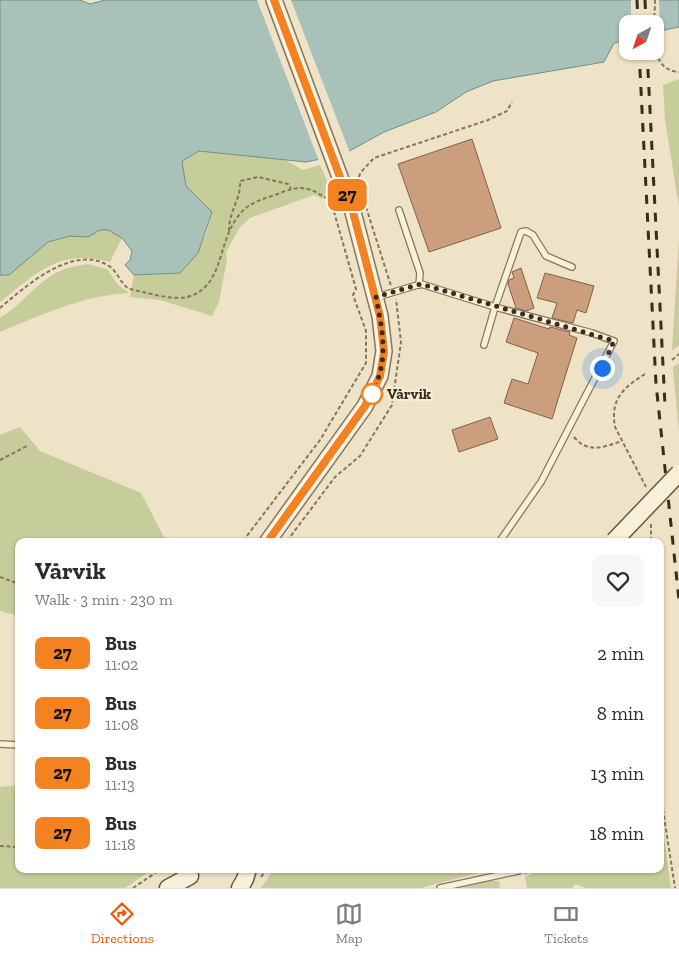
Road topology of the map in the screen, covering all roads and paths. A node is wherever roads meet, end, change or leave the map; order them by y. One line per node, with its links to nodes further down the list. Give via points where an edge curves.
1 (274, 0): 5 (street)
2 (655, 0): 3 (path, via 656,55 660,65 668,71)
3 (679, 72)
4 (512, 102): 5 (path, via 507,110 488,120 374,158 361,172 355,185)
5 (345, 174): 15 (street)
6 (291, 189): 8 (path, via 310,188); 11 (path, via 255,202 239,215); 11 (path, via 288,184 258,177 240,181 240,194 233,207)
7 (334, 191): 8 (path)
8 (331, 201): 29 (path, via 356,289 353,295 366,330 366,363 320,440)
9 (365, 204): 14 (path)
10 (399, 210): 13 (lane, via 420,273)
11 (229, 231): 17 (path, via 215,274 204,289 192,296 177,298 130,289 123,285 110,266 90,260 68,263 42,274)
12 (572, 267): 16 (lane, via 546,256 533,235 522,232)
13 (419, 285): 14 (lane); 16 (lane)
14 (393, 291): 15 (lane); 31 (path, via 398,304 402,342 392,405 360,456 335,477)
15 (376, 297): 30 (street, via 384,337 384,360 376,385 340,444)
16 (495, 307): 18 (lane); 22 (lane, via 614,341)
17 (0, 308)
18 (484, 345)
19 (679, 354): 20 (path)
20 (672, 360)
21 (645, 374): 23 (path, via 629,384 616,402 613,416)
22 (568, 433): 23 (path, via 585,447); 32 (lane, via 541,482)
23 (622, 441): 27 (path)
24 (27, 446): 25 (path)
25 (0, 460)
26 (679, 472): 33 (main road, bridge)
27 (647, 490)
28 (651, 517): 34 (path)
29 (246, 538)
30 (270, 538)
31 (289, 538)
32 (502, 538)
33 (617, 538)
34 (651, 538)
35 (0, 577): 36 (path)
36 (15, 583)
37 (0, 744): 38 (lane)
38 (15, 745)
39 (664, 816): 50 (path)
40 (0, 846): 41 (path)
41 (15, 847)
42 (155, 873): 46 (path)
43 (247, 873): 48 (main road)
44 (509, 873): 49 (lane)
45 (192, 877): 47 (main road)
46 (133, 888)
47 (168, 888)
48 (240, 888)
49 (440, 888)
50 (675, 888)

